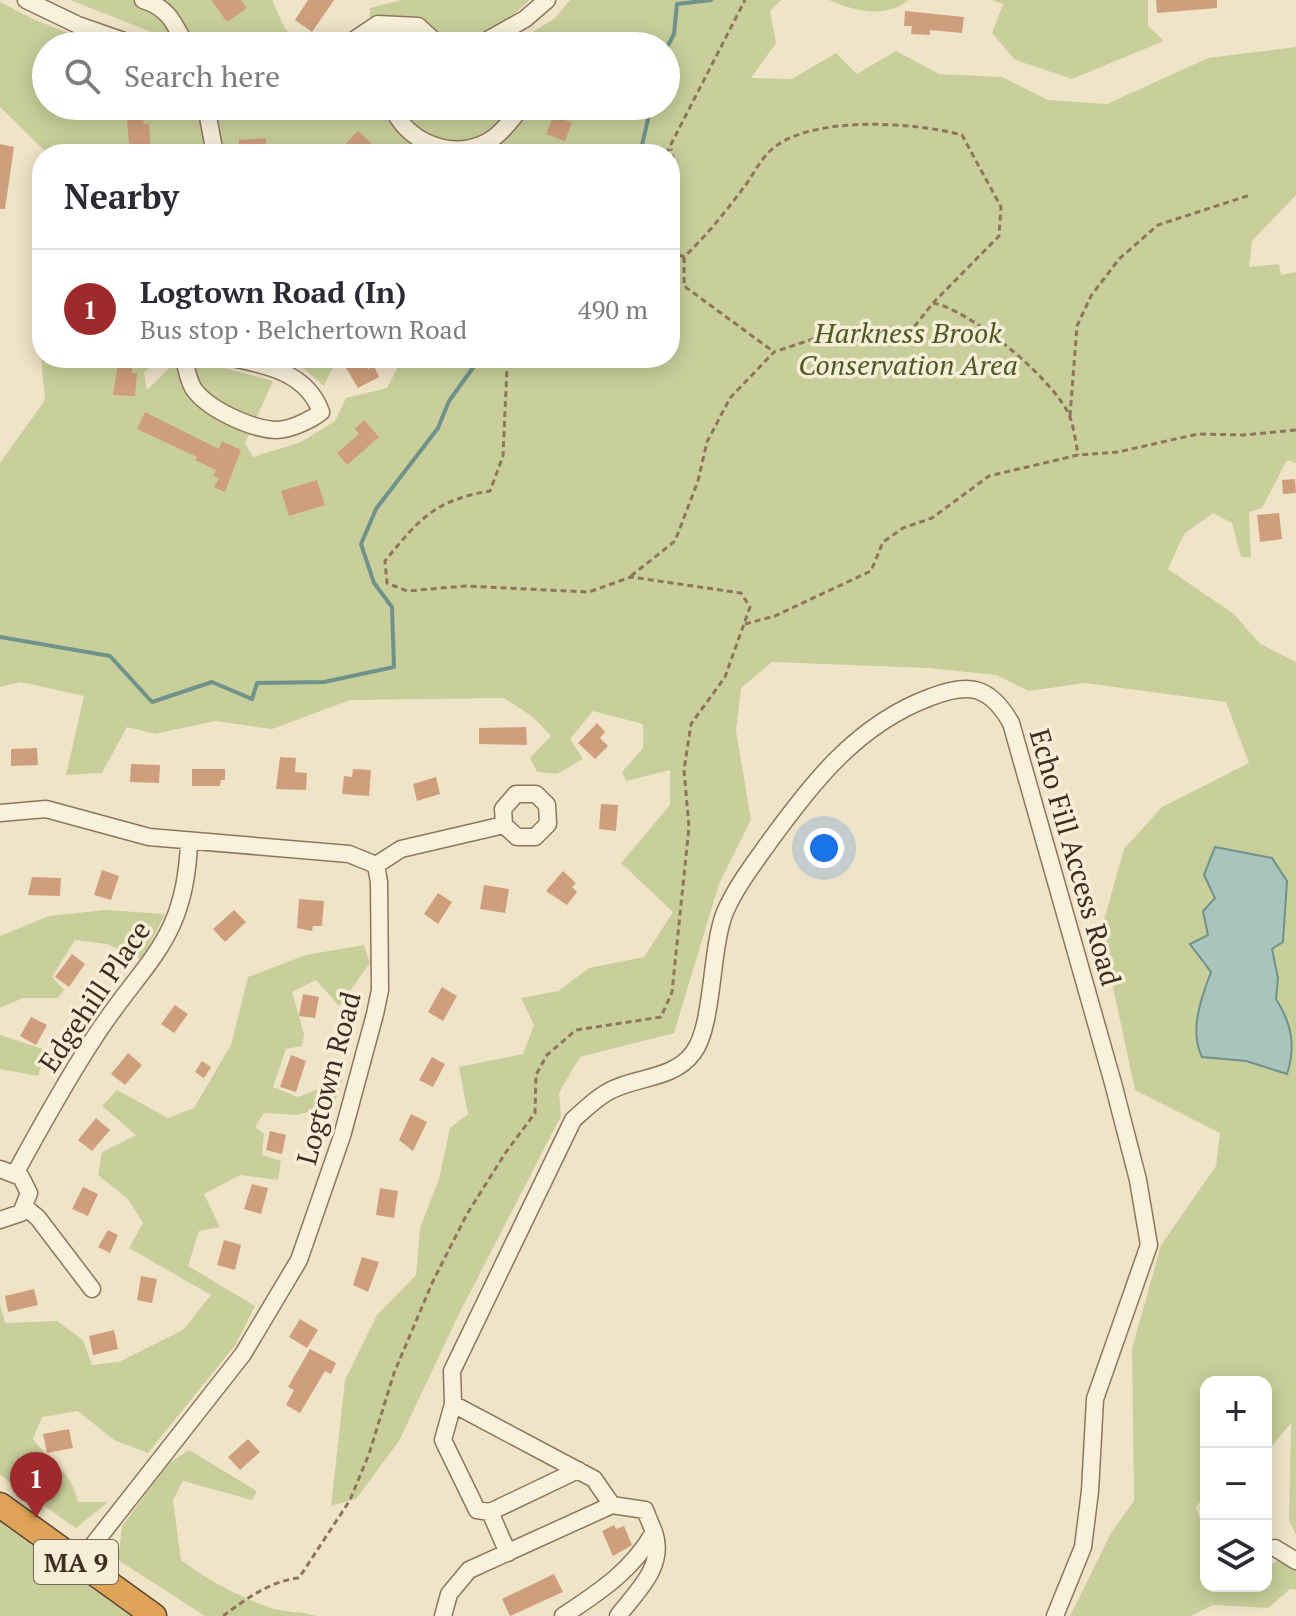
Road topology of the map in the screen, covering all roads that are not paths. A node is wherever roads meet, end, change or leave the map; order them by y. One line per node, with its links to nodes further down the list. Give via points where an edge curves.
1 (26, 0): 4 (street)
2 (143, 0): 6 (street, via 161,5)
3 (547, 0): 9 (street)
4 (57, 7): 5 (street)
5 (109, 32)
6 (179, 32)
7 (366, 32): 8 (street, via 378,24 418,26)
8 (425, 32)
9 (512, 32)
10 (209, 120): 13 (street)
11 (397, 120): 14 (street)
12 (510, 120): 15 (street)
13 (213, 144)
14 (433, 144)
15 (481, 144)
16 (187, 368): 17 (street, via 203,398 255,424 277,430 321,412 317,399)
17 (275, 368)
18 (0, 813): 20 (street, via 46,809 124,832)
19 (504, 825): 21 (street, via 401,849)
20 (189, 841): 21 (street, via 349,854); 22 (street, Edgehill Place, via 188,882 173,927)
21 (376, 865): 35 (street, Logtown Road, via 381,956 375,1014 342,1136 299,1260 243,1354)
22 (8, 1171): 23 (street, Edgehill Place, via 28,1190)
23 (25, 1207): 24 (street, via 15,1218); 25 (street)
24 (0, 1220)
25 (92, 1289)
26 (453, 1404): 27 (street); 30 (street, Echo Fill Access Road, via 443,1440 477,1510); 40 (street, Echo Fill Access Road, via 452,1371 573,1120 607,1092 674,1069 694,1052 725,913 796,805 826,768 889,717 957,688 979,689 1002,707 1011,723 1113,1083 1149,1245 1095,1399 1083,1547)
27 (578, 1470): 29 (street, via 594,1479); 30 (street)
28 (0, 1505): 35 (highway, MA 9)
29 (612, 1505): 31 (street, via 645,1510); 33 (street)
30 (490, 1512): 33 (street)
31 (654, 1532): 38 (street, via 612,1584); 39 (street, via 655,1565)
32 (1275, 1548): 34 (street)
33 (508, 1553): 37 (street, via 469,1570 449,1594)
34 (1296, 1561)
35 (78, 1564): 36 (highway, MA 9)
36 (154, 1616)
37 (443, 1616)
38 (563, 1616)
39 (618, 1616)
40 (1055, 1616)

